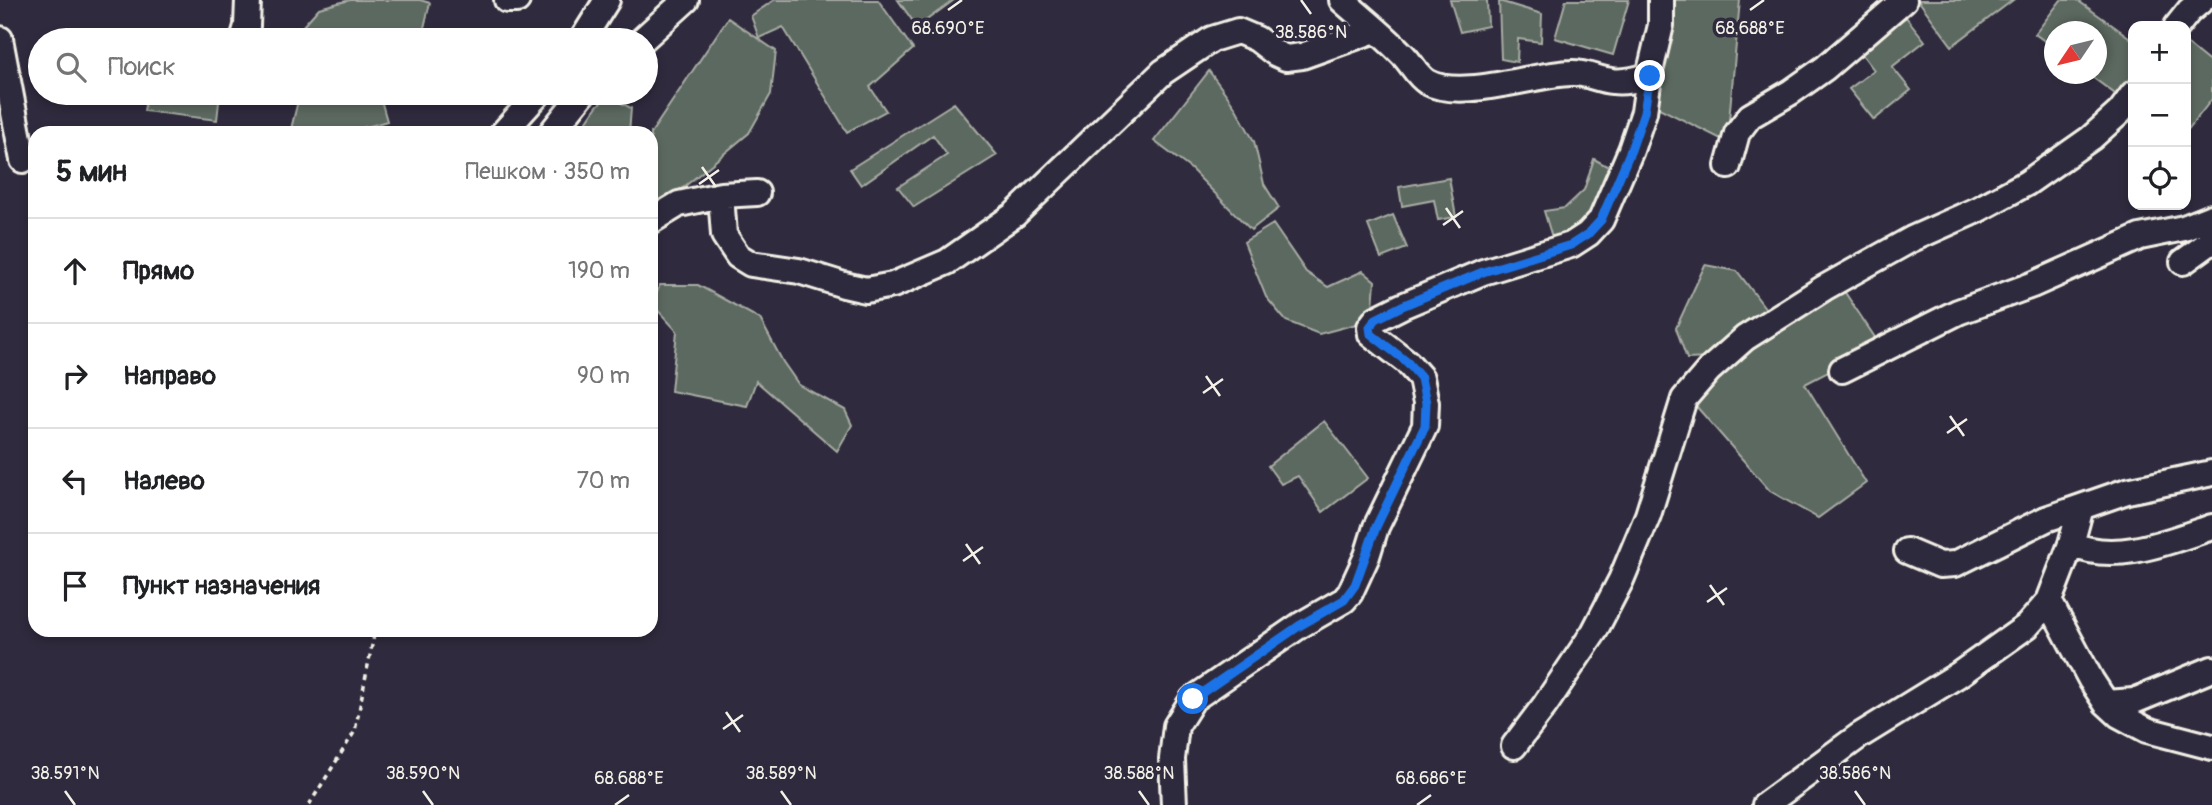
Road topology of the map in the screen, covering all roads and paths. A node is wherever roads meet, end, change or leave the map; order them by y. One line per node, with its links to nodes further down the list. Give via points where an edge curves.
1 (248, 0): 11 (street)
2 (507, 0): 3 (street)
3 (517, 0)
4 (607, 0): 12 (street)
5 (686, 0): 13 (street)
6 (1342, 0): 14 (street)
7 (1661, 0): 16 (street, via 1661,25)
8 (1904, 0): 23 (street, via 1825,68 1750,116 1738,133)
9 (2202, 0): 10 (street)
10 (2182, 21)
11 (246, 28)
12 (590, 28)
13 (655, 28)
14 (1375, 30): 16 (street, via 1427,81 1445,87 1493,86 1572,73 1612,81); 25 (street, via 1286,58 1238,31 1212,39 1163,72 1014,215 947,262 893,285 866,290 799,271 751,264 738,256 724,234)
15 (0, 39): 22 (street)
16 (1650, 76): 43 (street, via 1631,150 1601,220 1588,234 1571,245 1483,272 1402,306 1370,327 1371,334 1421,378 1425,426 1350,593 1193,699 1176,726)
17 (2128, 101): 40 (street, via 2091,138 2027,183 1824,288 1745,338 1709,370 1684,399 1648,515 1621,580 1594,632)
18 (528, 105): 20 (street)
19 (573, 105): 21 (street)
20 (509, 126)
21 (557, 126)
22 (23, 160)
23 (1728, 166)
24 (757, 193): 25 (street)
25 (721, 195): 27 (street, via 679,204)
26 (2212, 217): 30 (street, via 2140,237 1958,313)
27 (658, 218)
28 (2212, 241): 29 (street)
29 (2183, 262)
30 (1842, 370)
31 (2212, 473): 32 (street, via 2127,491)
32 (2081, 507): 34 (street); 35 (street, via 2026,528 1955,564 1940,565)
33 (2212, 527): 34 (street, via 2168,542 2105,553)
34 (2071, 544): 36 (street)
35 (1907, 551)
36 (2049, 601): 39 (street); 44 (street, via 2000,647 1859,736)
37 (374, 637): 42 (path, via 355,731)
38 (2212, 668): 39 (street, via 2134,701)
39 (2106, 703): 41 (street, via 2147,730)
40 (1514, 746)
41 (2212, 747)
42 (309, 805)
43 (1174, 805)
44 (1765, 805)

